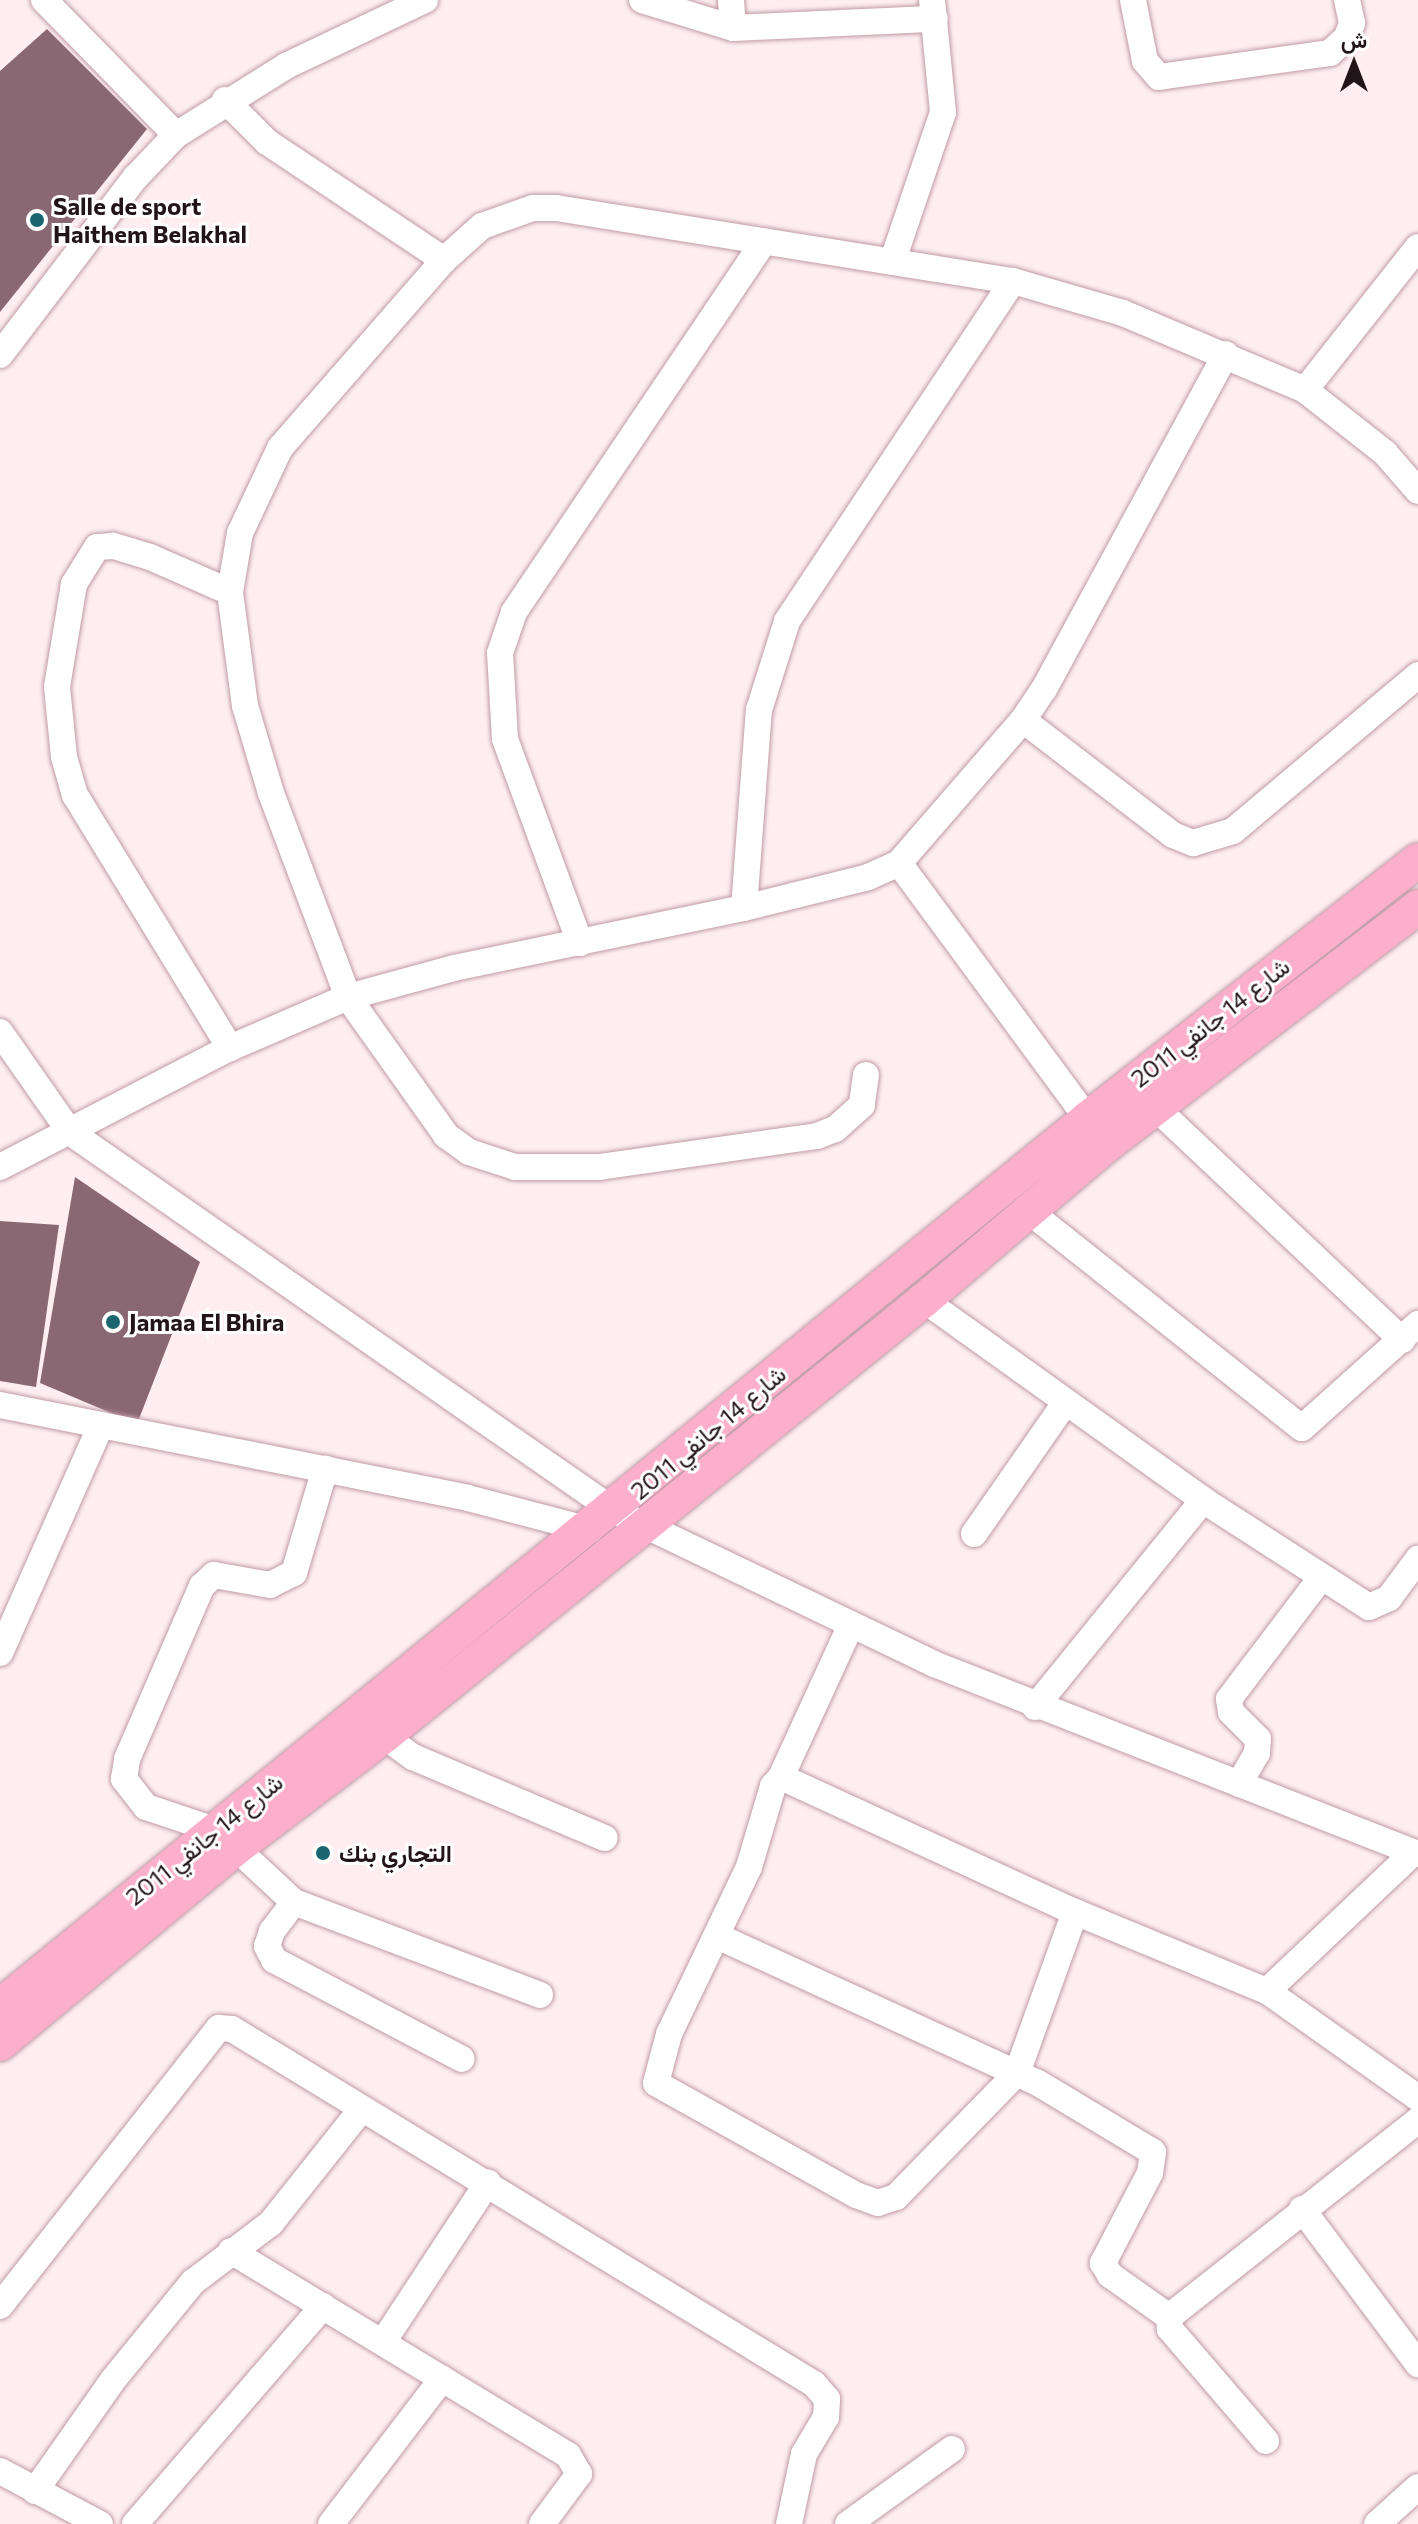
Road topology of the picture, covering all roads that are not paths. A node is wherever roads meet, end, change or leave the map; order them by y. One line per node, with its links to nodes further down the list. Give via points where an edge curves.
1 (44, 0): 10 (street)
2 (642, 0): 8 (street)
3 (731, 0): 8 (street)
4 (1133, 0): 5 (street, via 1145,61 1149,72 1159,77 1330,53 1342,44 1352,23)
5 (1347, 0)
6 (409, 3): 9 (street)
7 (934, 9): 8 (street); 14 (street, via 943,112)
8 (733, 28)
9 (225, 100): 10 (street); 13 (street, via 267,142)
10 (176, 135): 17 (street, via 135,178)
11 (764, 241): 13 (street, via 647,219 533,208 482,226); 14 (street); 27 (street, via 514,612 500,653 505,739)
12 (1418, 247): 18 (street)
13 (444, 260): 20 (street, via 280,448 240,533)
14 (893, 260): 15 (street)
15 (1013, 281): 16 (street, via 1111,309); 26 (street, via 787,621 759,710)
16 (1226, 354): 18 (street); 22 (street, via 1137,526)
17 (0, 355)
18 (1305, 390): 19 (street, via 1385,453)
19 (1418, 491)
20 (230, 592): 28 (street, via 245,706 271,793); 30 (street, via 150,557 97,547 74,584 57,687 64,757 75,795)
21 (1418, 675): 22 (street, via 1233,831 1193,843 1173,835)
22 (1023, 720): 24 (street)
23 (1418, 860): 33 (main road, شارع 14 جانفي 2011)
24 (899, 863): 26 (street, via 868,877); 33 (street)
25 (1418, 907): 32 (main road, شارع 14 جانفي 2011)
26 (744, 908): 27 (street)
27 (580, 943): 28 (street)
28 (348, 997): 30 (street); 31 (street, via 446,1135 469,1152 515,1167 599,1167 804,1140 835,1129 862,1105)
29 (0, 1032): 34 (street)
30 (230, 1048): 34 (street)
31 (866, 1075)
32 (1157, 1109): 35 (main road, شارع 14 جانفي 2011); 39 (street)
33 (1087, 1119): 35 (street); 45 (main road, شارع 14 جانفي 2011)
34 (70, 1132): 36 (street); 45 (street)
35 (1107, 1145): 37 (main road, شارع 14 جانفي 2011)
36 (0, 1167)
37 (1030, 1212): 38 (main road, شارع 14 جانفي 2011); 39 (street, via 1302,1428)
38 (924, 1300): 40 (street); 45 (main road, شارع 14 جانفي 2011)
39 (1410, 1332)
40 (1065, 1403): 44 (street); 46 (street)
41 (0, 1405): 42 (street)
42 (101, 1425): 43 (street); 50 (street)
43 (325, 1469): 45 (street); 56 (street, via 294,1573 270,1585 214,1575 202,1586 127,1759 124,1779 146,1807)
44 (1203, 1500): 48 (street); 51 (street)
45 (614, 1522): 49 (street); 52 (main road, شارع 14 جانفي 2011); 56 (main road, شارع 14 جانفي 2011)
46 (974, 1534)
47 (1418, 1559): 48 (street, via 1381,1606 1369,1607)
48 (1321, 1578): 54 (street, via 1229,1699 1231,1712 1258,1739 1257,1753)
49 (850, 1627): 51 (street); 53 (street)
50 (0, 1653)
51 (1035, 1707): 54 (street)
52 (384, 1736): 55 (street, via 413,1757); 56 (main road, شارع 14 جانفي 2011)
53 (781, 1777): 59 (street); 60 (street, via 773,1786 749,1867)
54 (1239, 1784): 57 (street)
55 (605, 1838)
56 (226, 1839): 58 (street); 63 (main road, شارع 14 جانفي 2011); 64 (main road, شارع 14 جانفي 2011)
57 (1415, 1854): 61 (street)
58 (294, 1902): 62 (street); 65 (street, via 272,1931 267,1946 274,1960)
59 (1075, 1912): 61 (street); 66 (street)
60 (717, 1936): 66 (street); 66 (street, via 669,2034 656,2083 856,2195 878,2203 896,2197)
61 (1267, 1991): 67 (street)
62 (540, 1995)
63 (0, 2006)
64 (0, 2044)
65 (462, 2059)
66 (1017, 2073): 75 (street, via 1153,2152 1150,2173 1103,2263 1110,2275)
67 (1418, 2098)
68 (361, 2110): 70 (street); 72 (street, via 271,2223); 73 (street, via 255,2041 219,2028)
69 (1418, 2120): 71 (street)
70 (488, 2182): 76 (street); 88 (street, via 814,2384 827,2399 826,2417 804,2454)
71 (1302, 2209): 75 (street); 77 (street)
72 (231, 2251): 74 (street); 83 (street, via 193,2282)
73 (0, 2306)
74 (323, 2306): 76 (street); 85 (street)
75 (1169, 2317): 79 (street, via 1170,2329)
76 (383, 2342): 78 (street)
77 (1418, 2364)
78 (442, 2379): 86 (street); 87 (street, via 568,2455 577,2466 573,2485)
79 (1266, 2441)
80 (952, 2449): 89 (street)
81 (0, 2471): 83 (street)
82 (1418, 2487): 90 (street)
83 (35, 2491): 84 (street)
84 (100, 2524)
85 (135, 2524)
86 (331, 2524)
87 (542, 2524)
88 (789, 2524)
89 (848, 2524)
90 (1377, 2524)

